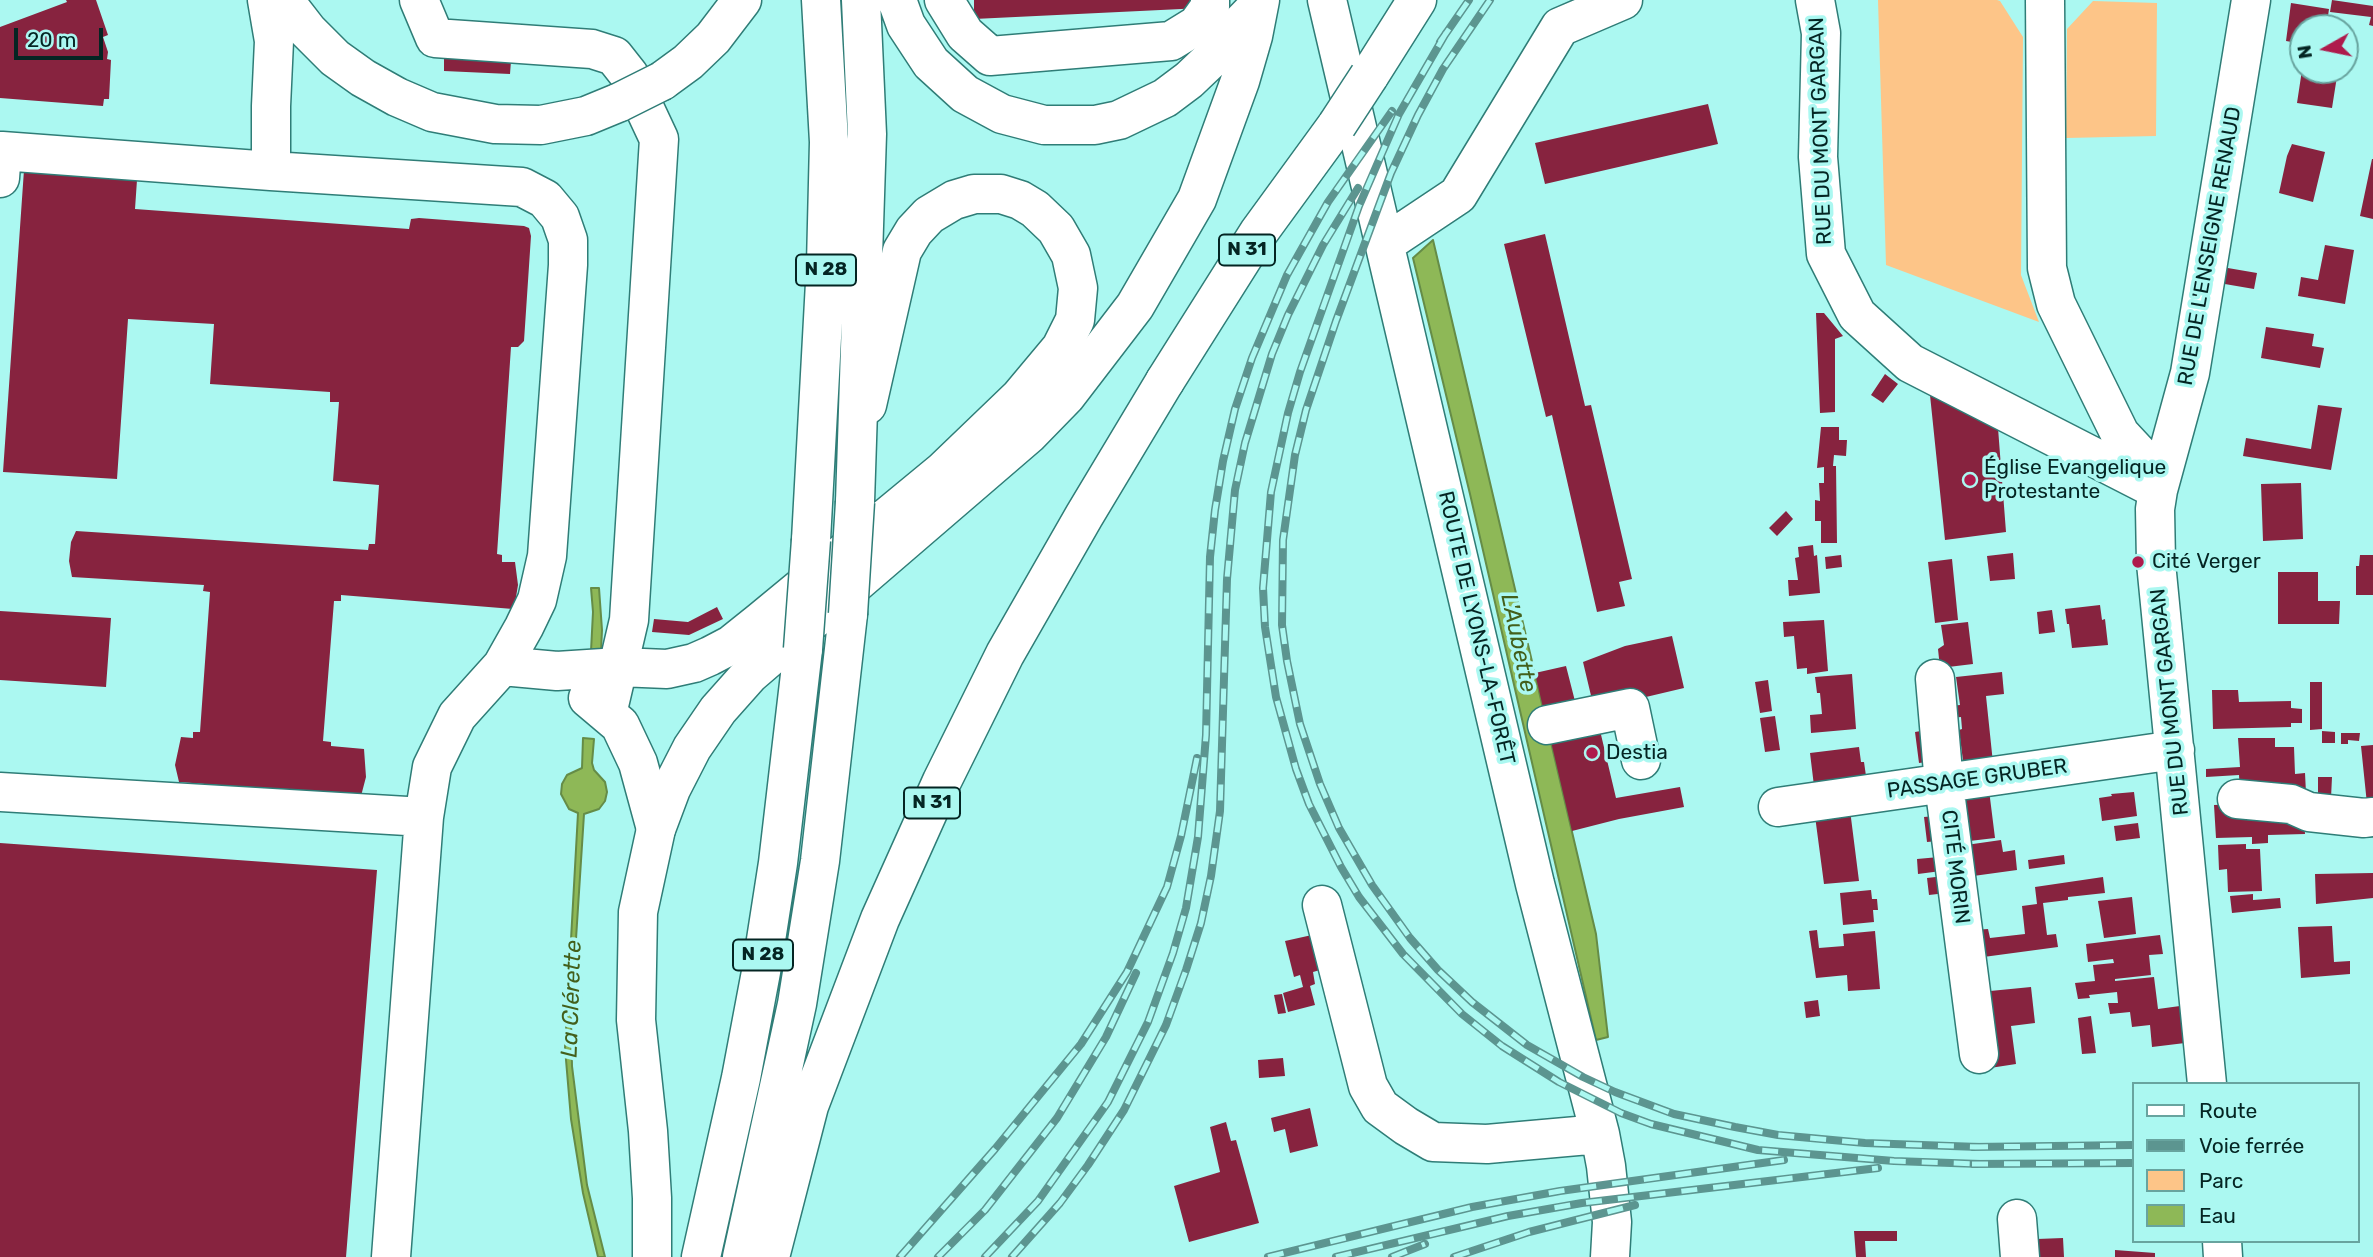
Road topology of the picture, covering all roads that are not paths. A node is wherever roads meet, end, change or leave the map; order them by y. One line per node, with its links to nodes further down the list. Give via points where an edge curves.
1 (267, 0): 17 (main road, via 274,41)
2 (284, 0): 4 (main road, bridge, via 335,58 397,97 432,112 495,124 541,125 586,116 662,81 713,38)
3 (419, 0): 23 (main road, via 435,38 592,49 614,56 629,75 659,139 629,620)
4 (742, 0)
5 (821, 0): 44 (main road, N 28, bridge, via 829,142 826,278 803,649 761,972)
6 (861, 0): 20 (main road, N 28, via 867,134)
7 (897, 0): 16 (main road, via 906,25 931,63 965,94 1002,114 1044,125 1119,120 1165,98 1209,61)
8 (944, 0): 9 (main road, via 965,34 990,56 1171,41 1197,26)
9 (1210, 0)
10 (1327, 0): 19 (main road, ROUTE DE LYONS-LA-FORÊT)
11 (1417, 0): 46 (main road, N 31, bridge, via 1337,125 1259,232 1005,654 880,919 809,1106)
12 (1623, 0): 19 (main road, via 1560,27 1458,195)
13 (1815, 0): 21 (main road, RUE DU MONT GARGAN, via 1821,33 1818,157 1826,254 1857,316 1910,363)
14 (2045, 0): 21 (main road, via 2047,268 2056,304 2120,433)
15 (2252, 0): 21 (main road, RUE DE L'ENSEIGNE RENAUD, via 2190,373)
16 (1260, 2): 36 (main road, via 1240,81 1197,199 1135,306 1066,396 1029,435 750,674 692,748)
17 (271, 172): 18 (main road, via 2,151); 22 (main road, via 522,187 545,199 560,216 568,240 568,265 547,556 537,600)
18 (0, 178)
19 (1386, 243): 40 (main road, ROUTE DE LYONS-LA-FORÊT, via 1535,884)
20 (858, 448): 23 (main road, via 893,285 902,251 914,231 929,215 974,194 1001,194 1035,209 1056,229 1071,255 1078,288 1075,320 1041,373 943,471 731,645 694,663 667,669); 45 (main road, N 28, bridge, via 848,614 820,861 797,1004)
21 (2159, 484): 28 (main road, RUE DU MONT GARGAN, via 2156,563)
22 (502, 667): 24 (main road); 34 (main road, via 457,716 432,767)
23 (619, 667): 24 (main road); 26 (main road)
24 (557, 671): 26 (main road)
25 (1935, 679): 30 (main road, CITÉ MORIN)
26 (607, 714): 36 (main road, via 620,725 638,763)
27 (1547, 725): 29 (main road, via 1630,708)
28 (2175, 750): 30 (main road, PASSAGE GRUBER); 39 (main road, RUE DU MONT GARGAN)
29 (1642, 760)
30 (1944, 784): 33 (main road, PASSAGE GRUBER); 38 (main road, CITÉ MORIN)
31 (0, 792): 34 (main road)
32 (2237, 799): 35 (main road)
33 (1778, 807)
34 (424, 817): 42 (main road)
35 (2373, 817)
36 (656, 829): 43 (main road, via 638,912 636,974)
37 (1322, 905): 40 (main road, via 1368,1086 1380,1107 1433,1142 1487,1144)
38 (1979, 1054)
39 (2207, 1082)
40 (1600, 1134): 47 (main road, ROUTE DE LYONS-LA-FORÊT, via 1612,1222)
41 (2017, 1219): 48 (main road)
42 (391, 1257)
43 (652, 1257)
44 (701, 1257)
45 (741, 1257)
46 (770, 1257)
47 (1610, 1257)
48 (2020, 1257)

